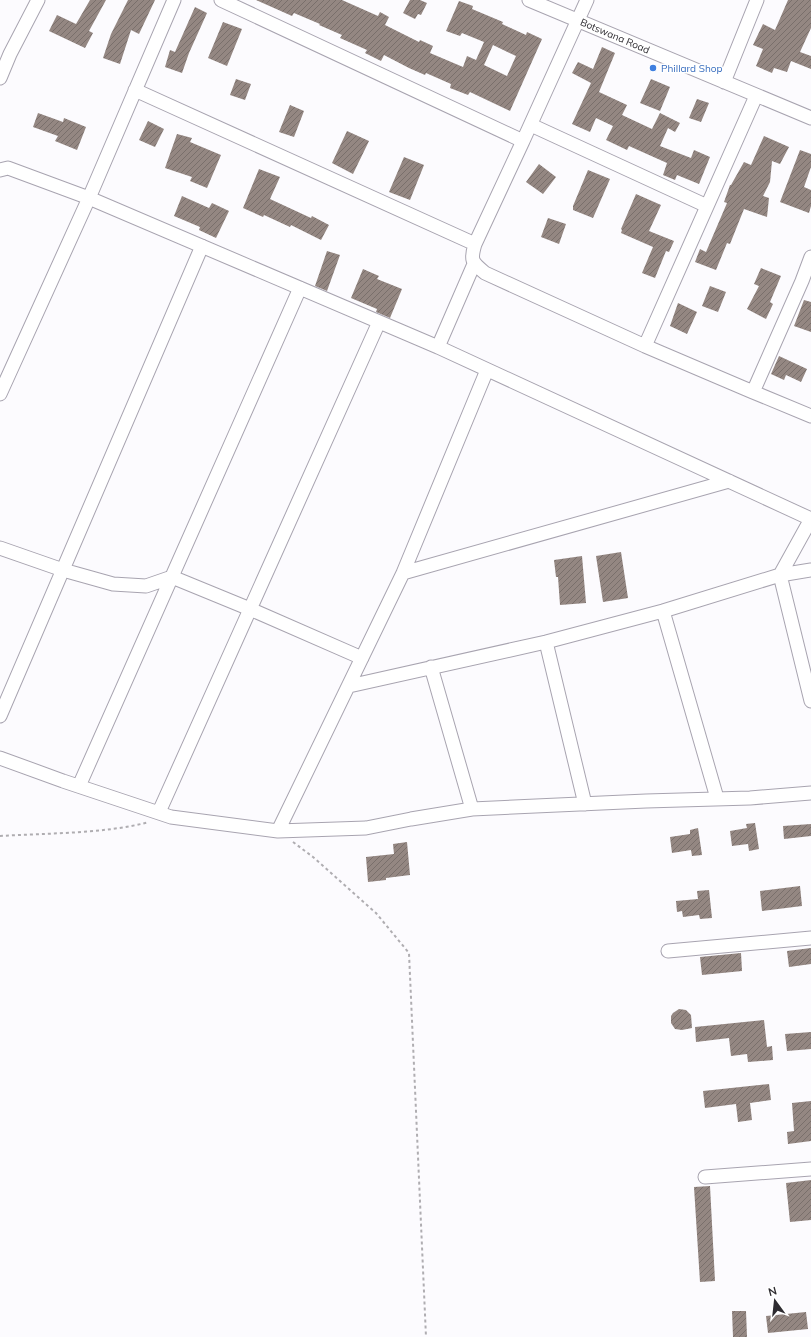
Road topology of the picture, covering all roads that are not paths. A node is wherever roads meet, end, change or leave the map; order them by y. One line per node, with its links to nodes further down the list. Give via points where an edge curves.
1 (38, 0): 8 (street)
2 (174, 0): 11 (street)
3 (221, 0): 15 (street)
4 (529, 0): 7 (street, Botswana Road)
5 (586, 0): 7 (street)
6 (757, 0): 10 (street)
7 (577, 20): 10 (street, Botswana Road); 14 (street)
8 (5, 51): 9 (street)
9 (0, 78)
10 (724, 82): 12 (street, Botswana Road)
11 (135, 90): 17 (street); 19 (street)
12 (756, 96): 13 (street, Botswana Road); 18 (street)
13 (811, 118)
14 (531, 125): 15 (street); 18 (street)
15 (524, 141): 19 (street)
16 (0, 170): 17 (street, via 8,168)
17 (89, 198): 20 (street); 29 (street)
18 (707, 206): 25 (street)
19 (475, 244): 22 (street, via 472,255)
20 (202, 246): 23 (street); 34 (street)
21 (811, 257): 28 (street)
22 (474, 264): 25 (street, via 485,273); 26 (street)
23 (300, 288): 24 (street); 38 (street)
24 (379, 322): 26 (street); 39 (street)
25 (645, 346): 28 (street)
26 (438, 347): 27 (street)
27 (488, 370): 31 (street); 36 (street)
28 (752, 392): 30 (street)
29 (0, 394)
30 (811, 416)
31 (729, 482): 32 (street); 36 (street)
32 (811, 519): 37 (street)
33 (0, 548): 34 (street)
34 (63, 570): 38 (street, via 113,584 139,586); 46 (street)
35 (811, 570): 37 (street)
36 (403, 573): 42 (street)
37 (780, 575): 40 (street); 45 (street)
38 (172, 577): 39 (street); 48 (street)
39 (250, 609): 42 (street); 53 (street)
40 (663, 611): 41 (street); 50 (street)
41 (546, 642): 43 (street); 51 (street)
42 (362, 658): 44 (street)
43 (431, 667): 44 (street); 52 (street)
44 (349, 686): 54 (street)
45 (811, 701)
46 (0, 716)
47 (0, 758): 48 (street)
48 (79, 786): 53 (street)
49 (811, 793): 50 (street)
50 (717, 798): 51 (street)
51 (585, 804): 52 (street)
52 (472, 809): 54 (street, via 410,818 366,828)
53 (159, 812): 54 (street)
54 (278, 831)
55 (811, 938): 56 (street)
56 (668, 951)
57 (811, 1169): 58 (street)
58 (705, 1177)

